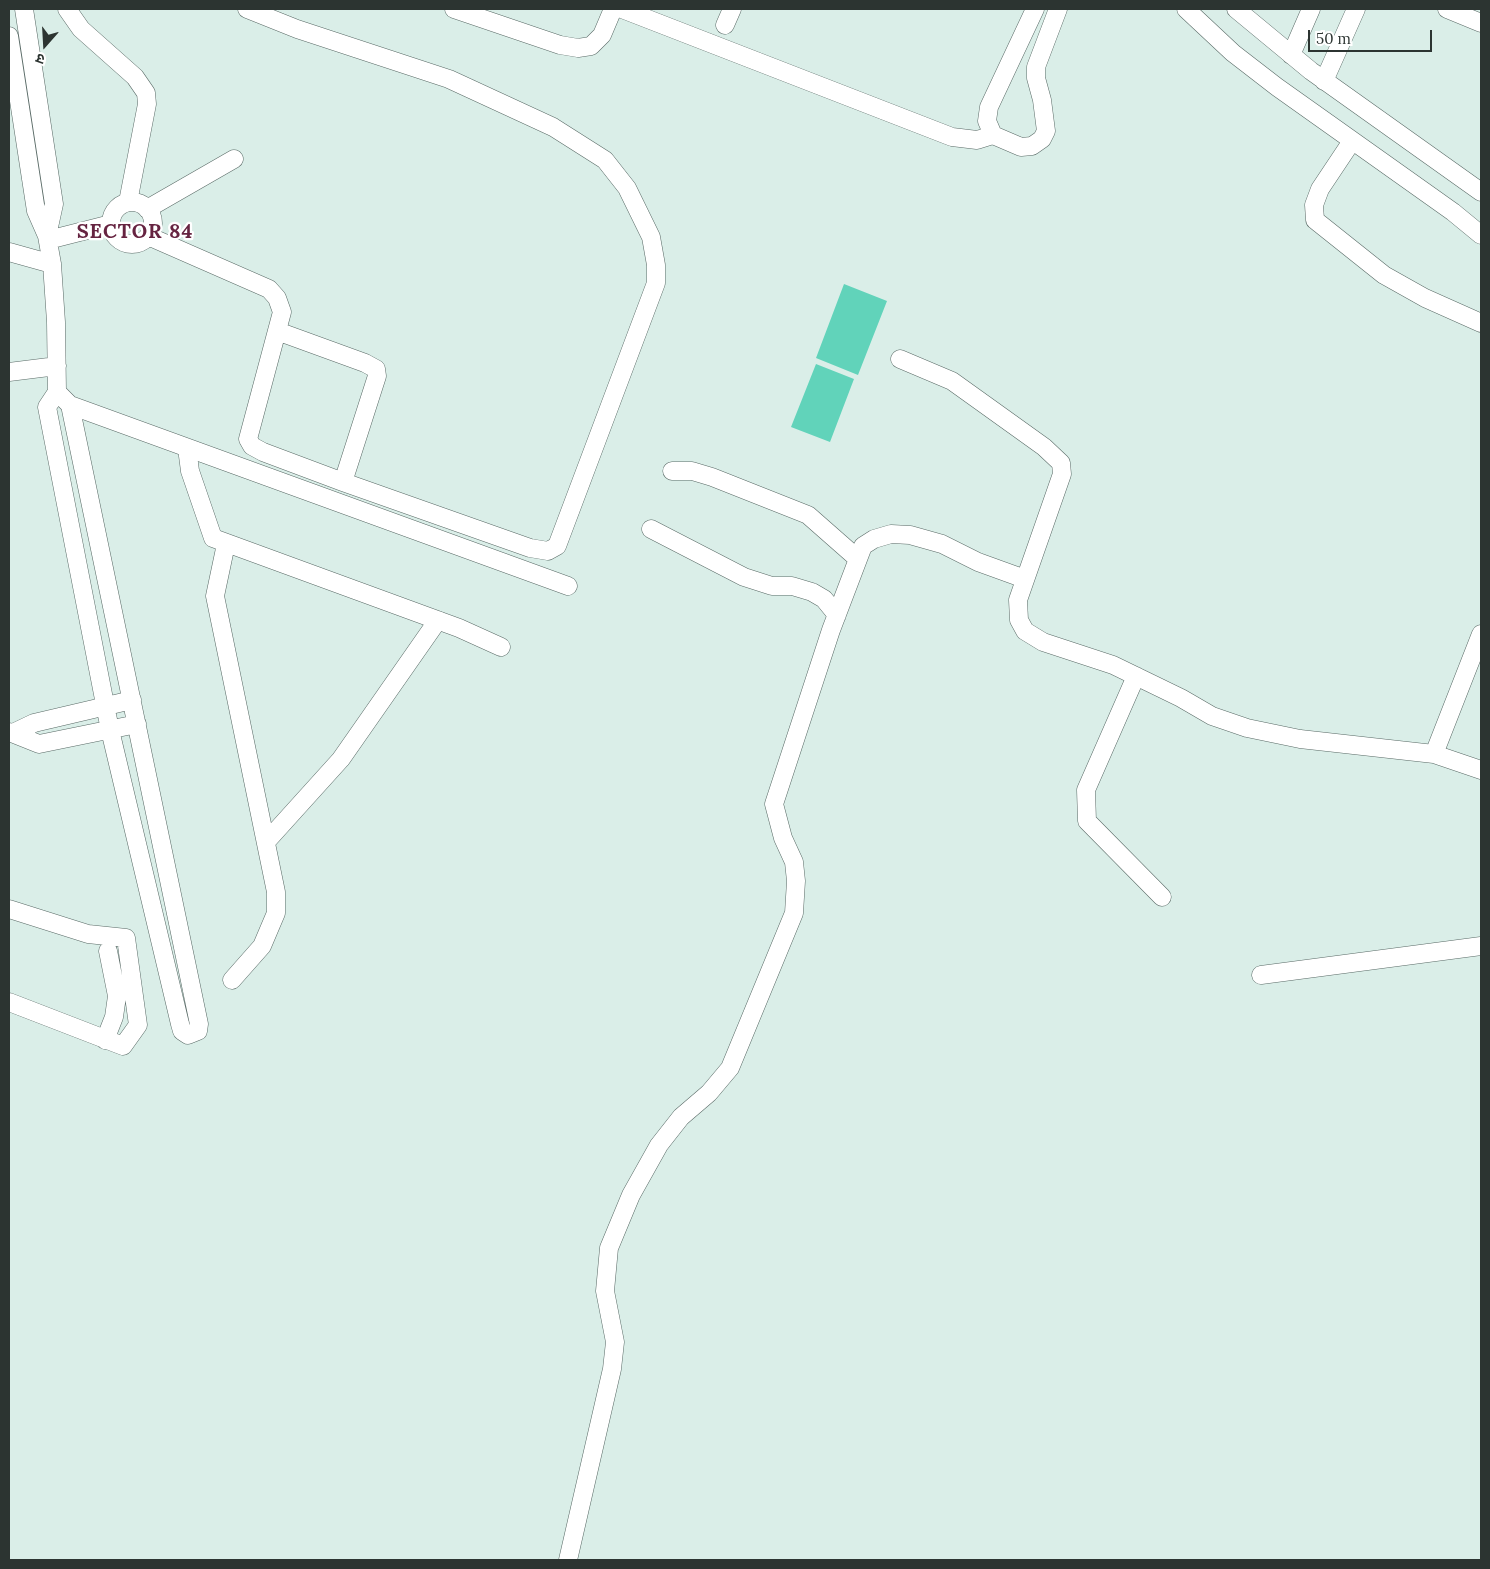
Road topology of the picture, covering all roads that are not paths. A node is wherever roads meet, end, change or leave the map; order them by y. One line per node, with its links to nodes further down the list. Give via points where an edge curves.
1 (24, 9): 18 (street)
2 (67, 9): 25 (street, via 81,29 135,77 146,93 147,104)
3 (246, 9): 42 (street, via 297,30 449,80 553,127 605,160 627,188 651,237 656,283 557,546 548,550 530,548)
4 (454, 9): 5 (street, via 560,45 578,48 590,46 602,35)
5 (613, 9)
6 (622, 9): 21 (street, via 952,137 977,140)
7 (732, 9): 16 (street)
8 (1034, 9): 21 (street, via 989,107 987,121)
9 (1058, 9): 21 (street, via 1036,67 1046,131 1042,139 1032,146 1021,147)
10 (1186, 9): 22 (street, via 1233,53)
11 (1236, 9): 19 (street)
12 (1311, 9): 19 (street)
13 (1356, 9): 20 (street)
14 (1446, 9): 15 (street)
15 (1481, 23)
16 (725, 25)
17 (10, 44): 18 (street); 30 (street, via 36,211)
18 (28, 48): 30 (street, via 54,204)
19 (1291, 55): 20 (street)
20 (1324, 81): 24 (street)
21 (993, 135)
22 (1352, 141): 28 (street); 33 (street, via 1320,189 1314,205 1315,220 1384,275)
23 (234, 159): 26 (street)
24 (1481, 192)
25 (128, 202): 26 (street); 27 (street, via 119,206)
26 (147, 208): 29 (street, via 153,227)
27 (111, 224): 29 (street, via 113,234 120,241 130,244); 30 (street)
28 (1481, 235)
29 (148, 236): 34 (street, via 269,289 277,298 282,312)
30 (48, 238): 32 (street)
31 (9, 252): 32 (street)
32 (52, 264): 36 (street)
33 (1481, 323)
34 (277, 331): 42 (street, via 248,440 263,452); 42 (street, via 376,370 377,376)
35 (900, 359): 46 (street, via 952,381 1044,447 1061,463 1062,474)
36 (57, 366): 37 (street); 38 (street)
37 (9, 372)
38 (57, 392): 39 (street); 54 (street, via 47,408)
39 (70, 404): 40 (street); 53 (street)
40 (186, 448): 44 (street, via 190,471 213,538); 47 (street)
41 (672, 471): 45 (street, via 692,471 712,477 808,515)
42 (343, 482)
43 (651, 529): 48 (street, via 744,577 772,586 792,586 812,592 824,599)
44 (226, 544): 49 (street); 60 (street, via 215,596)
45 (858, 559): 46 (street, via 863,546 874,539 891,534 910,535 942,544 978,562); 48 (street)
46 (1025, 579): 52 (street, via 1018,600 1019,620 1025,631 1042,642 1113,665)
47 (568, 586)
48 (837, 614): 69 (street, via 774,804 783,838 794,862 794,913 730,1068 709,1093 681,1117 659,1145 631,1196 609,1248 605,1292 615,1342 612,1369)
49 (438, 620): 51 (street); 60 (street, via 341,759)
50 (1481, 634): 58 (street)
51 (501, 647)
52 (1136, 676): 58 (street, via 1212,716 1247,728 1300,739); 61 (street, via 1086,790 1086,814 1087,821)
53 (132, 700): 54 (street); 55 (street)
54 (106, 707): 56 (street); 57 (street, via 34,723)
55 (137, 724): 56 (street); 56 (street, via 200,1024 198,1030 188,1034 182,1031 180,1024)
56 (110, 730): 57 (street, via 39,744)
57 (11, 732)
58 (1434, 754): 59 (street)
59 (1481, 770)
60 (266, 842): 66 (street, via 276,892 276,913 262,946)
61 (1162, 897)
62 (9, 909): 68 (street, via 88,934 126,938 138,1025 122,1046)
63 (1481, 946): 65 (street)
64 (108, 951): 68 (street, via 117,996 114,1017)
65 (1261, 975)
66 (232, 980)
67 (9, 1002): 68 (street)
68 (105, 1040)
69 (568, 1560)

